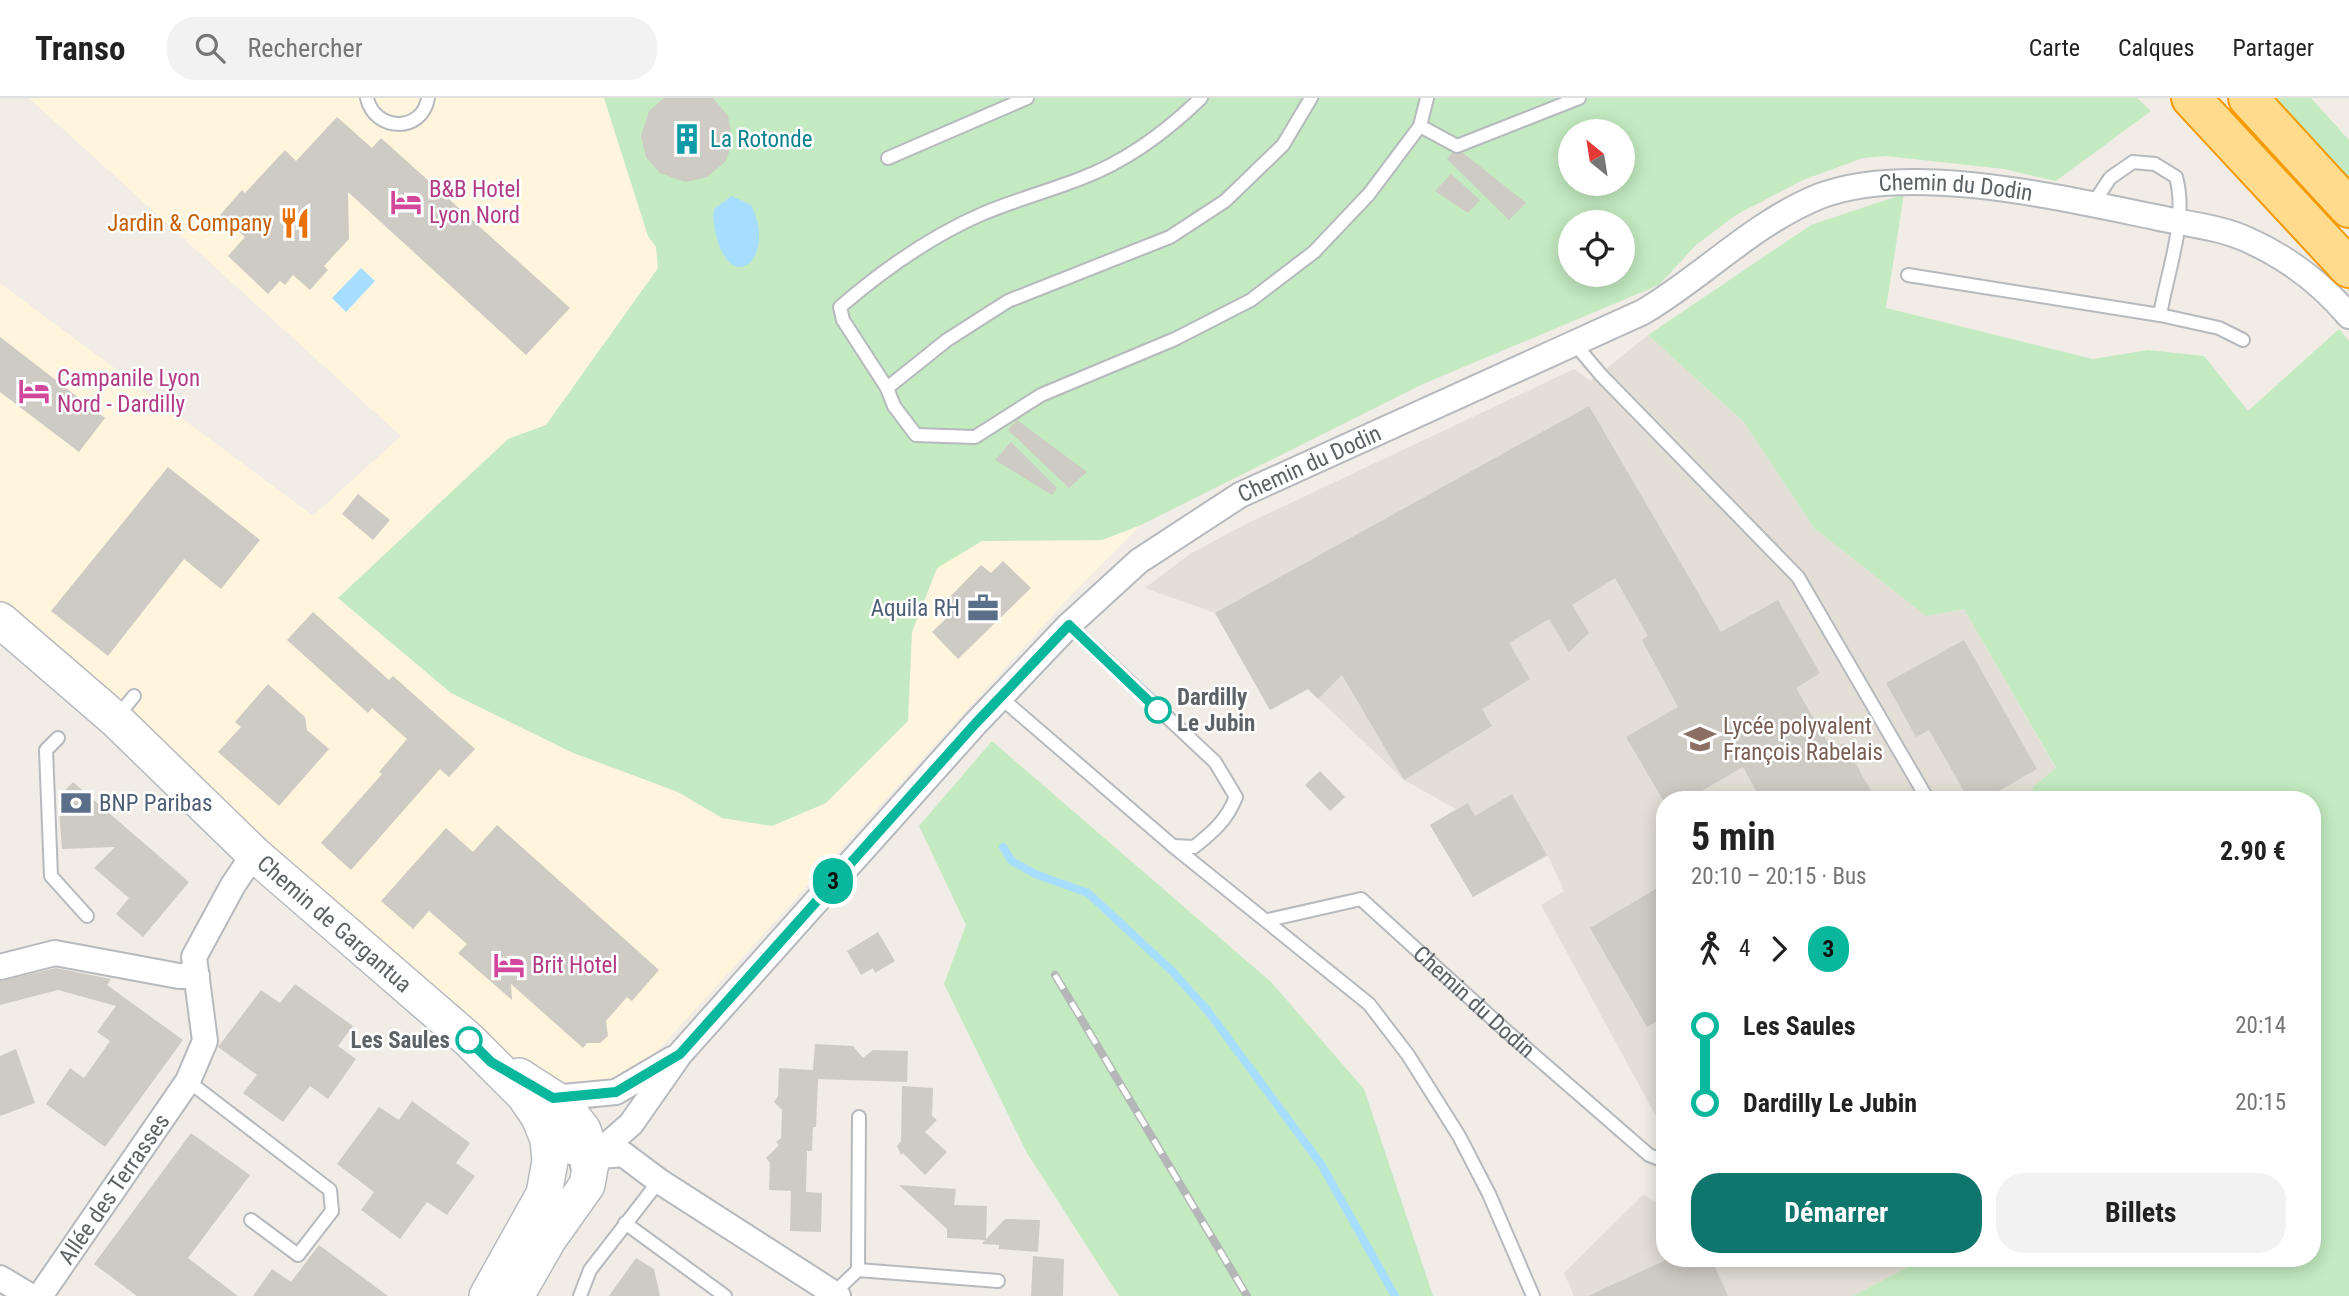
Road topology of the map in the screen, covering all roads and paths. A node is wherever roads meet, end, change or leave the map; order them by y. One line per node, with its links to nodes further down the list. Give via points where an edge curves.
1 (367, 98): 2 (lane, via 374,112 397,125 415,121 426,111)
2 (428, 98)
3 (1027, 98): 11 (lane)
4 (1201, 98): 21 (lane, via 1135,152 932,239 839,307)
5 (1311, 98): 21 (lane, via 1283,145 1225,201 1170,237 1008,301 947,340)
6 (1427, 98): 10 (lane)
7 (1579, 98): 10 (lane, via 1457,146)
8 (2190, 98): 15 (highway)
9 (2248, 98): 13 (highway)
10 (1420, 125): 21 (lane, via 1369,194 1314,252 1251,300 1175,339 1041,395 975,437 916,435)
11 (888, 158)
12 (2093, 204): 14 (street, Chemin du Dodin); 14 (lane, via 2110,178 2133,162 2155,164 2176,177); 20 (street, Chemin du Dodin, via 1942,182 1876,182 1820,197 1745,237 1683,289)
13 (2349, 208)
14 (2178, 222): 17 (lane); 18 (street, Chemin du Dodin, via 2245,238 2282,257)
15 (2349, 268)
16 (1908, 275): 17 (lane)
17 (2160, 315): 19 (lane, via 2219,328)
18 (2349, 316)
19 (2243, 340)
20 (1574, 343): 23 (street, Chemin du Dodin, via 1240,495 1139,561); 26 (lane, via 1798,578)
21 (887, 388)
22 (0, 620): 28 (street, Chemin de Gargantua, via 125,708)
23 (1069, 625): 24 (street, Chemin du Dodin); 27 (lane, via 1215,762 1236,797 1229,814 1194,847)
24 (1000, 696): 27 (lane); 33 (street, Chemin du Dodin)
25 (58, 738): 29 (lane, via 46,750 51,876)
26 (1923, 791)
27 (1173, 846): 30 (lane)
28 (254, 854): 32 (street, Allée des Terrasses, via 194,957); 34 (street, Chemin de Gargantua)
29 (87, 916)
30 (1268, 920): 40 (lane, Chemin du Dodin, via 1361,899); 53 (lane, via 1369,1004 1408,1055 1471,1160)
31 (0, 967): 32 (street, via 55,953)
32 (197, 976): 35 (street, Allée des Terrasses, via 205,1041)
33 (680, 1054): 36 (street, Chemin du Dodin, via 616,1092); 39 (street, Chemin du Dodin, via 631,1124)
34 (491, 1062): 36 (street); 38 (street, Chemin de Gargantua, via 524,1095)
35 (188, 1081): 42 (lane, via 330,1190 332,1211 298,1255); 50 (street, Allée des Terrasses)
36 (553, 1098): 39 (street, via 583,1130)
37 (859, 1117): 44 (lane)
38 (548, 1139): 39 (street, via 570,1154); 47 (street, Chemin de Gargantua, via 550,1161 544,1194)
39 (592, 1157): 41 (street, via 623,1154); 47 (street, via 587,1185 548,1240)
40 (1656, 1158)
41 (659, 1181): 43 (lane); 48 (street)
42 (251, 1220)
43 (625, 1223): 51 (lane, via 590,1270); 52 (lane)
44 (858, 1270): 46 (lane); 48 (lane)
45 (0, 1278): 49 (street)
46 (998, 1281)
47 (501, 1288)
48 (836, 1294)
49 (30, 1296)
50 (40, 1296)
51 (580, 1296)
52 (725, 1296)
53 (1533, 1296)

